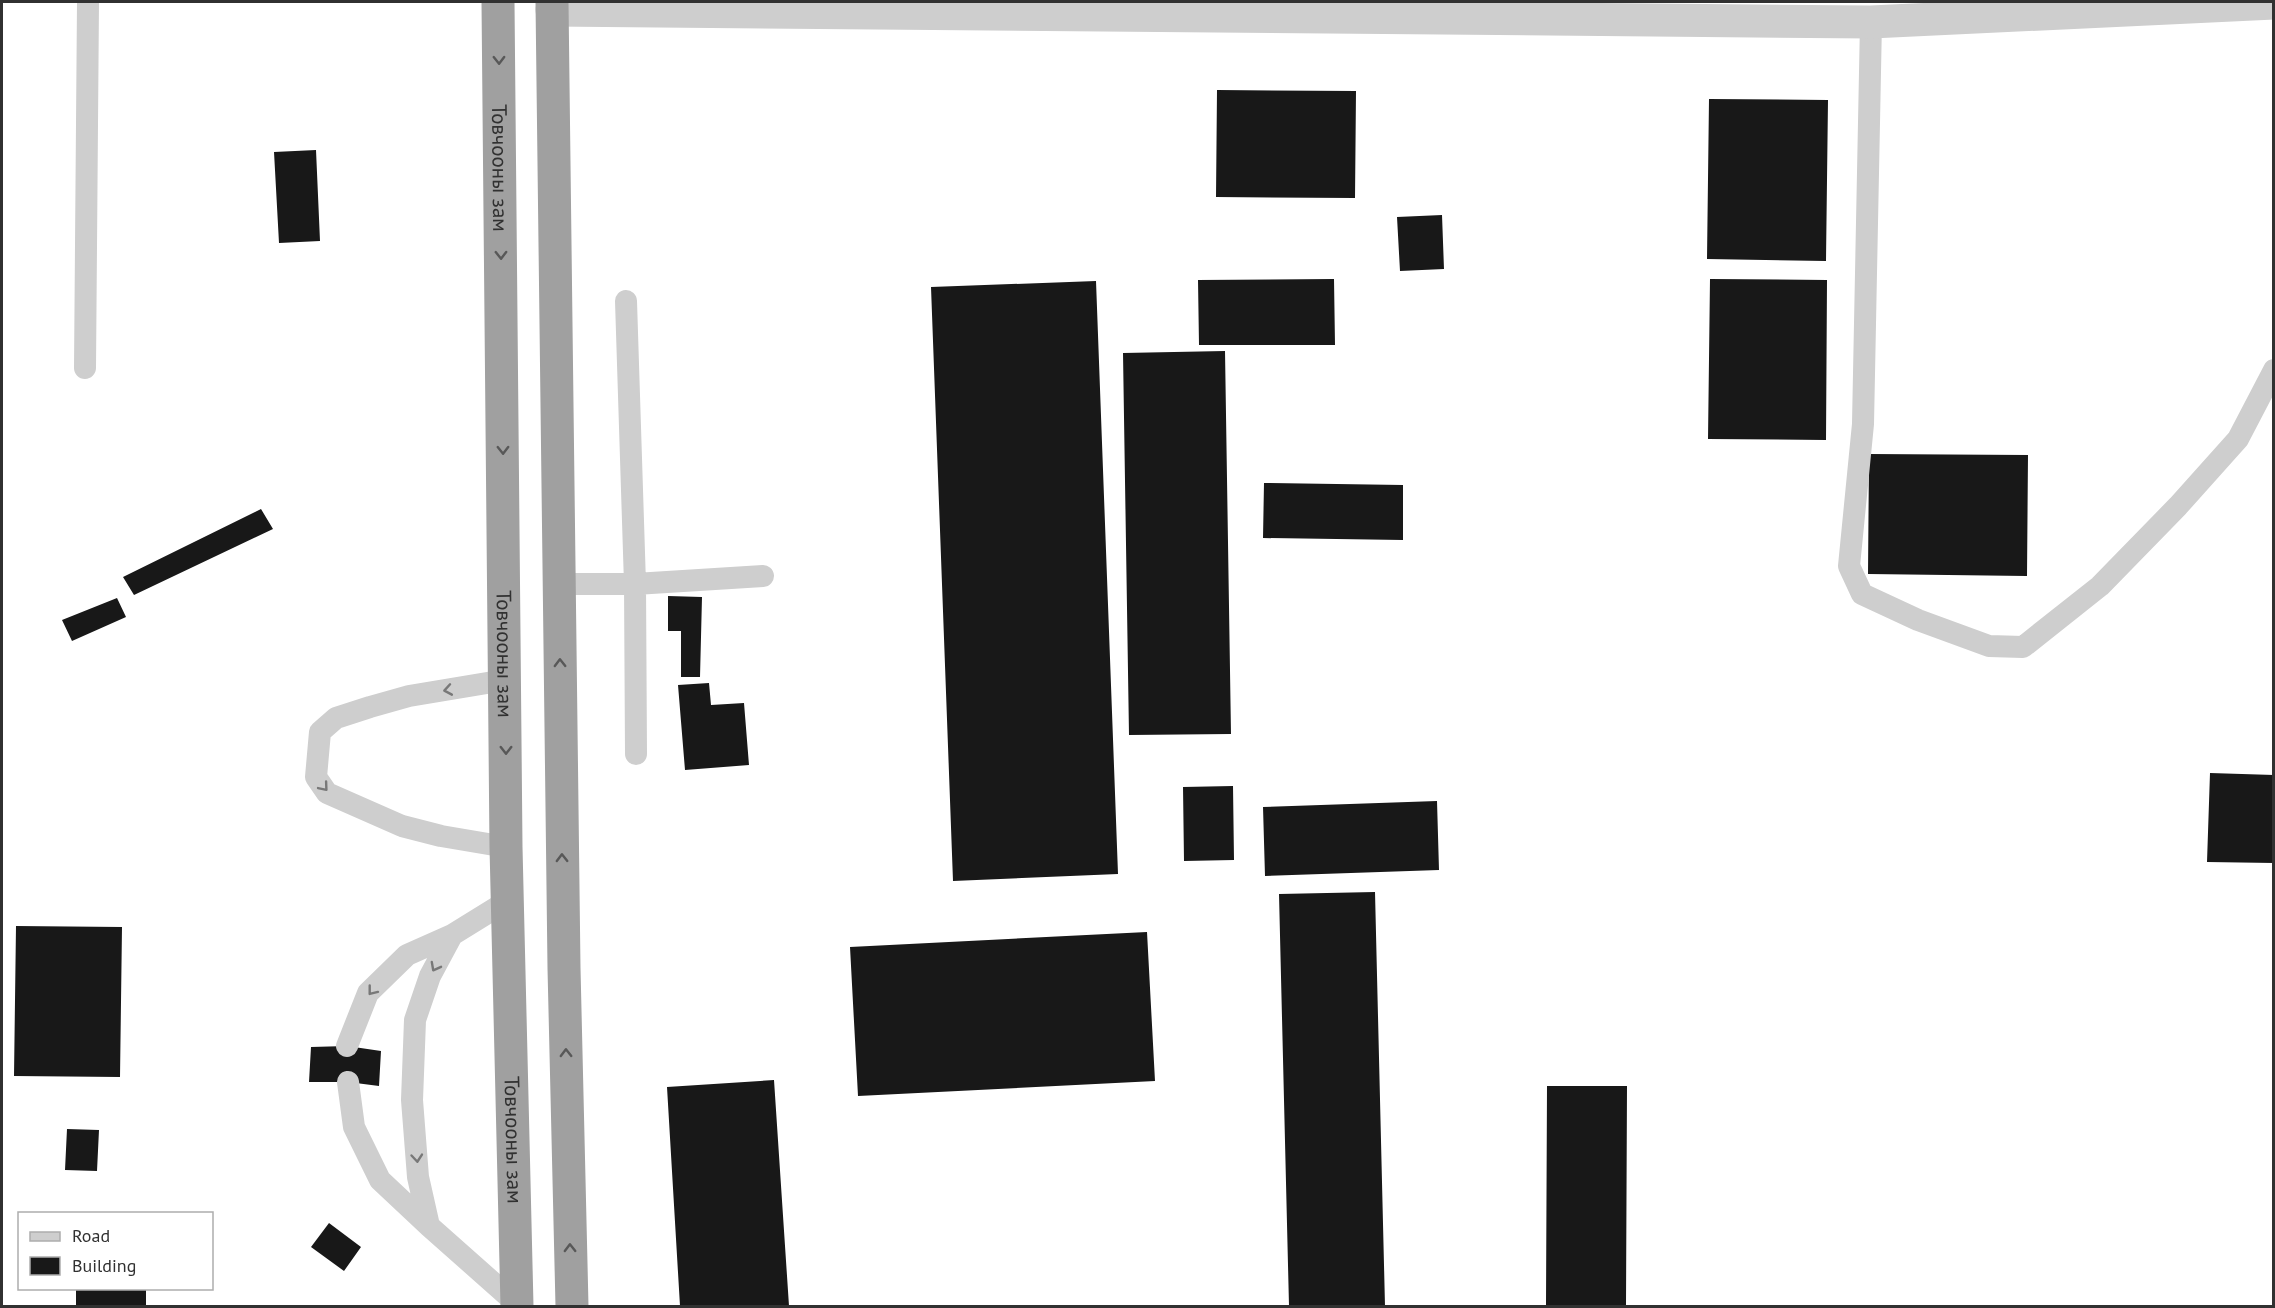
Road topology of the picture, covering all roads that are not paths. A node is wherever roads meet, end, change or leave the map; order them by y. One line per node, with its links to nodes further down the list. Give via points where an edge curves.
1 (88, 2): 8 (lane)
2 (498, 2): 13 (highway, Товчооны зам, one-way to 13)
3 (2274, 3): 6 (street)
4 (552, 6): 5 (street); 11 (highway)
5 (925, 7): 6 (street)
6 (1870, 22): 9 (lane, via 1863,424 1849,566 1862,594 1918,621 1989,646 2022,647 2100,586 2185,498 2238,438)
7 (626, 301): 12 (lane)
8 (85, 368)
9 (2274, 370)
10 (763, 576): 12 (lane)
11 (559, 584): 12 (lane); 22 (highway, one-way to 11)
12 (635, 584): 14 (lane)
13 (506, 680): 15 (highway, Товчооны зам, one-way to 15); 15 (lane, one-way to 15, via 409,696 336,718 320,732 316,777 327,793 402,826)
14 (636, 754)
15 (506, 847): 16 (highway, Товчооны зам)
16 (507, 901): 17 (lane); 21 (highway, Товчооны зам)
17 (452, 935): 18 (lane, one-way to 18, via 407,955 368,993); 20 (lane, one-way to 20, via 430,976 415,1020 412,1100 418,1177)
18 (346, 1046)
19 (348, 1082): 20 (lane, via 354,1127 380,1180)
20 (429, 1226): 21 (lane)
21 (517, 1305)
22 (572, 1306)

